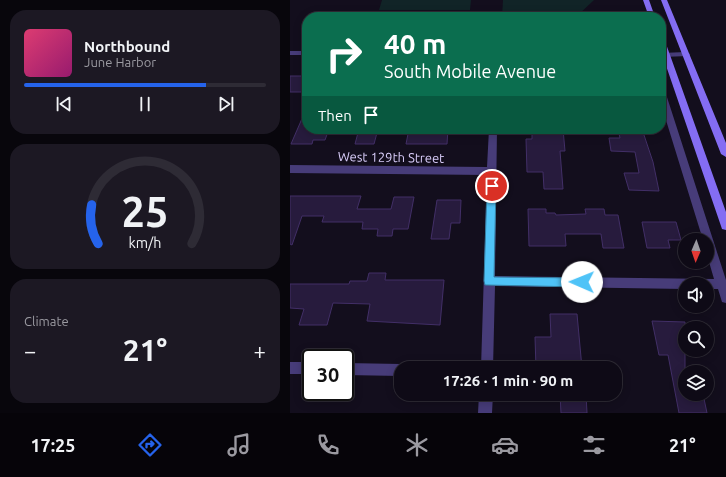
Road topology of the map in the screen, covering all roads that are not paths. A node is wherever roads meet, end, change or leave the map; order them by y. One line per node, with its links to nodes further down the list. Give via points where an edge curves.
1 (646, 0): 3 (main road)
2 (664, 0): 6 (main road)
3 (650, 12)
4 (290, 53): 5 (street)
5 (302, 53)
6 (686, 54): 7 (street); 11 (main road)
7 (666, 55)
8 (666, 63): 14 (main road)
9 (666, 107): 16 (street)
10 (493, 134): 13 (street)
11 (726, 154)
12 (290, 169): 13 (street, West 129th Street)
13 (492, 171): 15 (street)
14 (726, 226)
15 (489, 281): 16 (street); 18 (street)
16 (721, 284): 17 (street)
17 (726, 298)
18 (487, 361)
19 (290, 368): 20 (street)
20 (302, 368)
21 (354, 369): 22 (street)
22 (394, 370)
23 (486, 401): 24 (street)
24 (485, 413)

